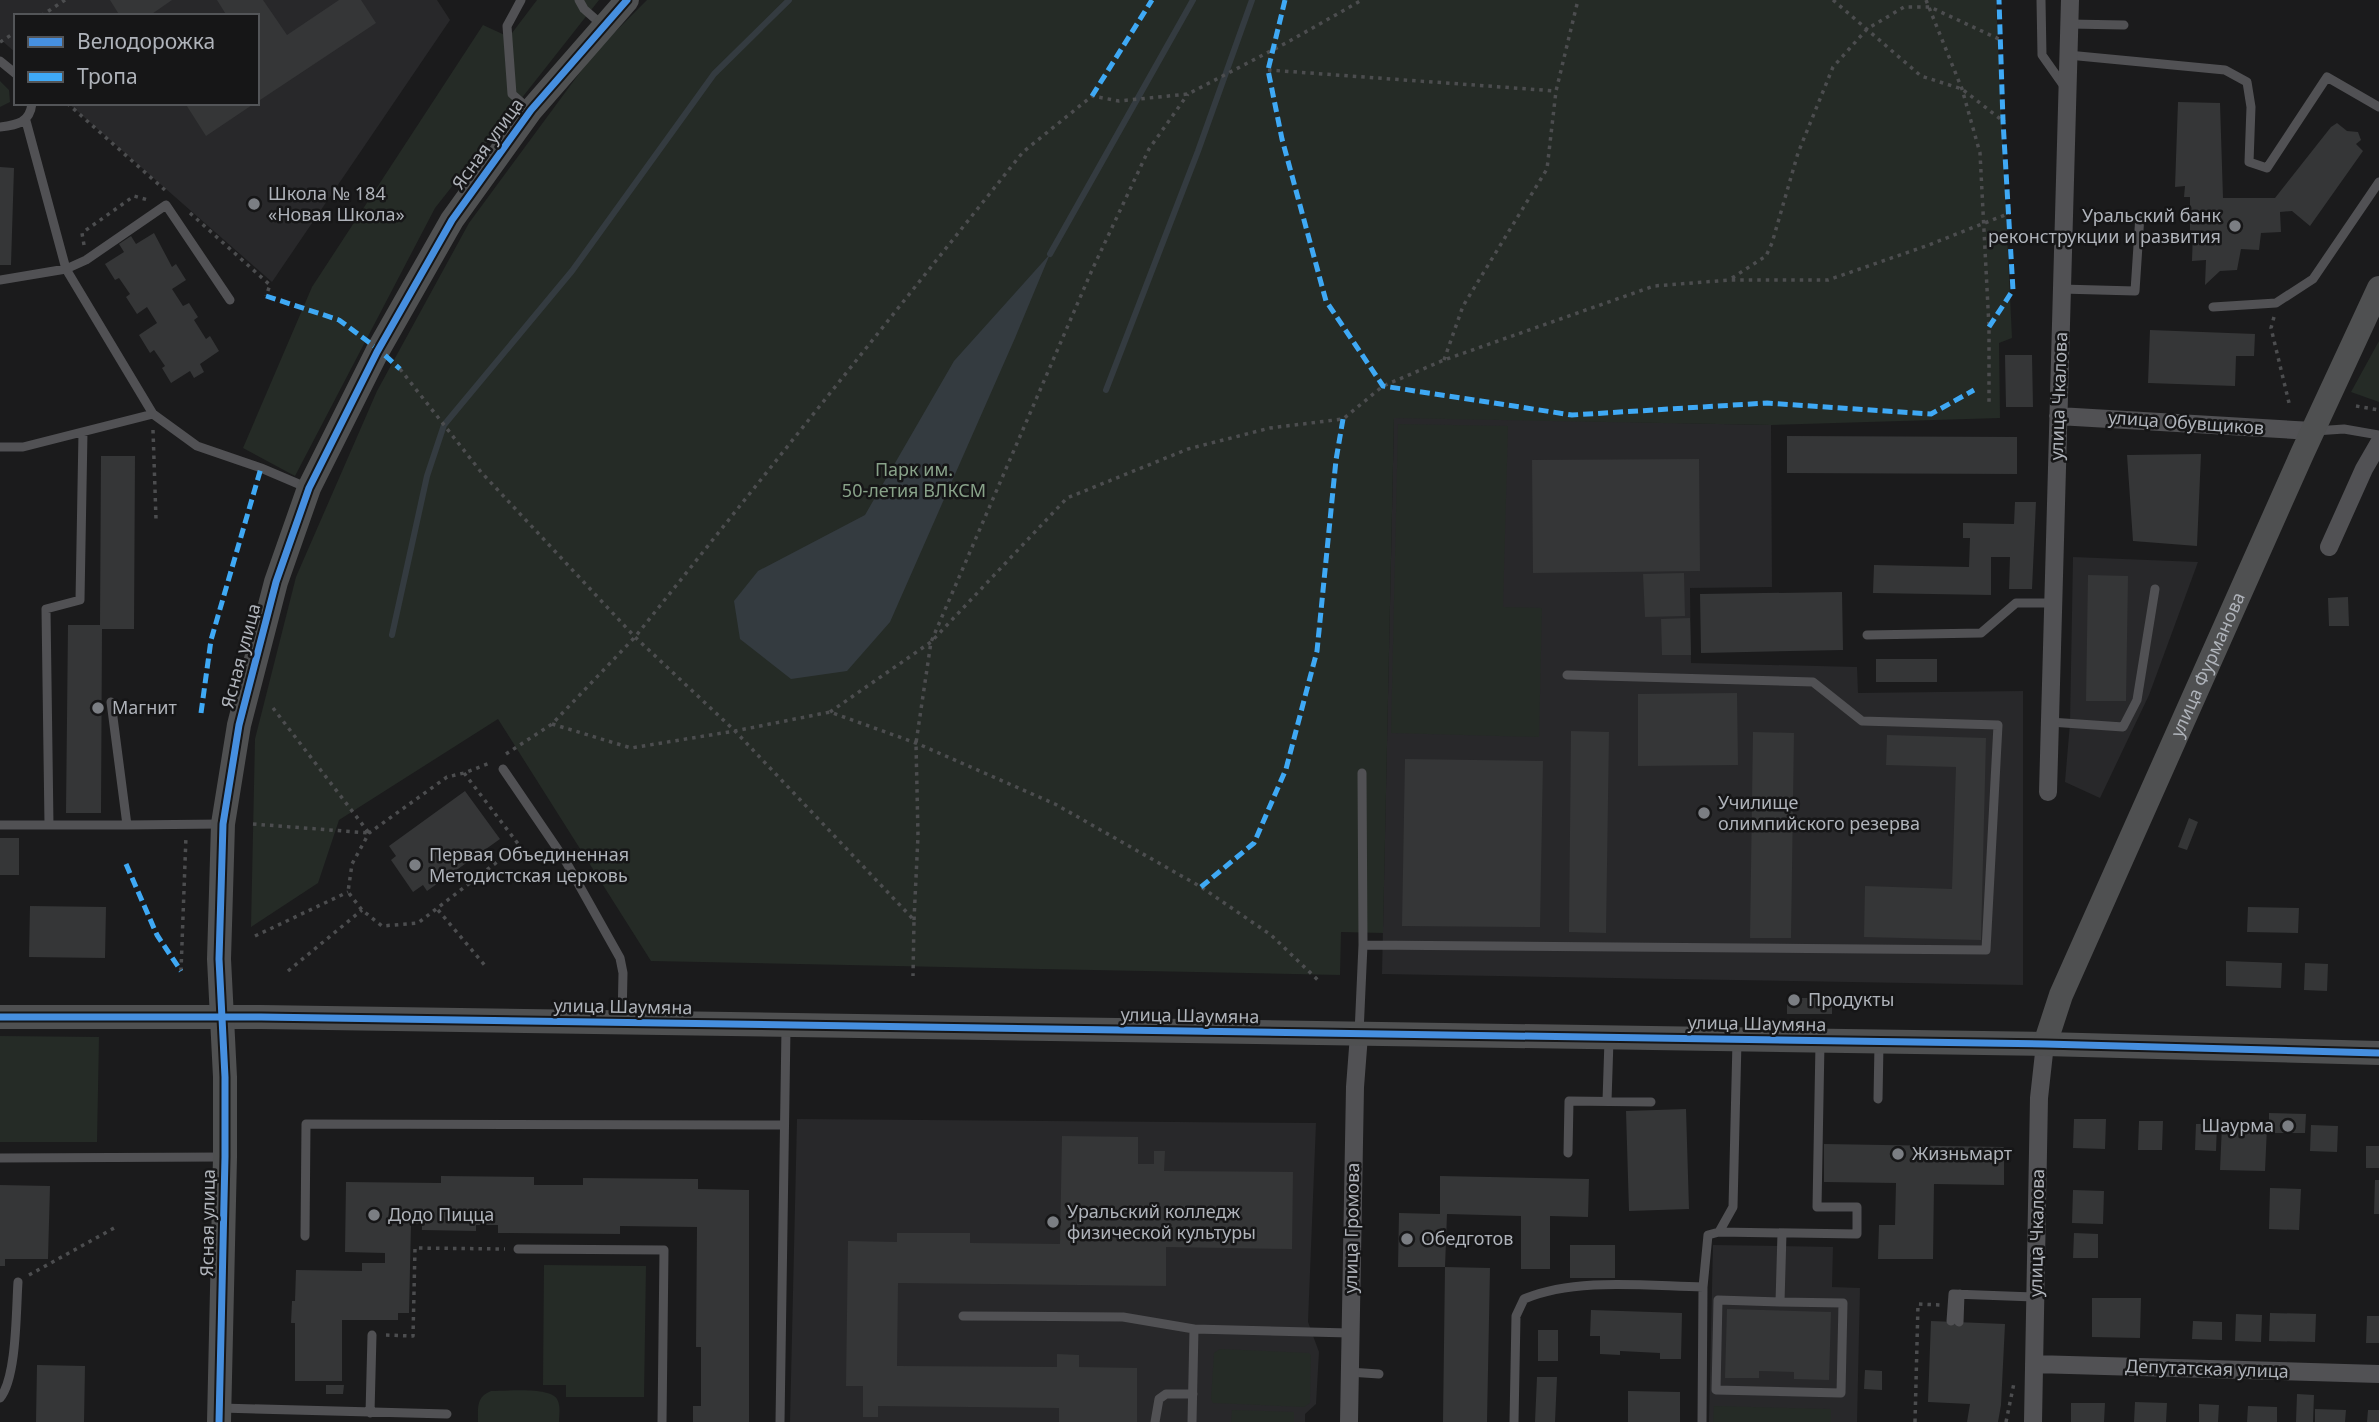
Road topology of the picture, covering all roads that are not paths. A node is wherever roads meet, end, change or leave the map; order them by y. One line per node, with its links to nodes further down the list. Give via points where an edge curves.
1 (522, 0): 15 (lane, via 507,26 512,94)
2 (579, 0): 8 (lane)
3 (627, 0): 8 (street, Ясная улица)
4 (2041, 0): 12 (lane, via 2042,55)
5 (2070, 0): 6 (street, улица Чкалова)
6 (2069, 24): 7 (lane); 9 (street, улица Чкалова)
7 (2124, 25)
8 (603, 26): 15 (street, Ясная улица)
9 (2068, 55): 12 (street, улица Чкалова); 14 (lane, via 2225,70 2247,82 2249,162 2267,168 2326,76)
10 (0, 61): 11 (lane)
11 (14, 72)
12 (2067, 91): 23 (street, улица Чкалова)
13 (32, 105): 16 (lane)
14 (2379, 107)
15 (531, 110): 33 (street, Ясная улица, via 452,220 378,349)
16 (26, 121): 17 (lane); 20 (lane)
17 (0, 127)
18 (2379, 182): 25 (lane, via 2313,279 2276,303)
19 (2140, 215): 23 (lane, via 2135,291)
20 (66, 269): 21 (lane); 24 (lane, via 166,205); 26 (lane)
21 (0, 280)
22 (2379, 288): 28 (street, улица Фурманова)
23 (2062, 289): 27 (street, улица Чкалова)
24 (230, 300)
25 (2213, 307)
26 (153, 414): 29 (lane); 33 (lane, via 197,446)
27 (2059, 416): 28 (street, улица Обувщиков); 36 (street, улица Чкалова)
28 (2313, 431): 30 (lane, via 2344,429); 58 (street, улица Фурманова, via 2061,995)
29 (83, 432): 32 (lane, via 23,447); 46 (lane, via 80,600 46,610)
30 (2379, 435)
31 (2379, 443): 34 (street)
32 (0, 447)
33 (309, 488): 44 (street, Ясная улица, via 276,582 242,712)
34 (2329, 547)
35 (2154, 589): 40 (lane, via 2137,700 2123,727)
36 (2054, 603): 37 (lane, via 2016,603 1981,633); 40 (street, улица Чкалова)
37 (1867, 635)
38 (1567, 675): 48 (lane, via 1813,681 1862,721 1998,725 1986,950)
39 (111, 702): 47 (lane)
40 (2050, 722): 43 (street, улица Чкалова)
41 (503, 769): 51 (lane, via 565,860 620,958)
42 (1362, 773): 48 (lane)
43 (2048, 792)
44 (223, 824): 47 (lane); 50 (street, Ясная улица, via 219,959)
45 (0, 825): 46 (lane)
46 (49, 825): 47 (lane)
47 (127, 825)
48 (1363, 945): 53 (lane)
49 (0, 1017): 50 (street, улица Шаумяна)
50 (223, 1017): 51 (street, улица Шаумяна); 65 (street, Ясная улица)
51 (622, 1024): 52 (street, улица Шаумяна)
52 (786, 1025): 53 (street, улица Шаумяна); 63 (lane)
53 (1359, 1035): 54 (street, улица Шаумяна); 78 (street, улица Громова)
54 (1609, 1038): 55 (street, улица Шаумяна); 61 (lane)
55 (1737, 1040): 56 (street, улица Шаумяна); 67 (lane, via 1741,1121 1733,1207)
56 (1820, 1041): 57 (street, улица Шаумяна); 68 (lane, via 1817,1207 1857,1207 1857,1234)
57 (1879, 1042): 58 (street, улица Шаумяна); 60 (lane)
58 (2045, 1044): 59 (street, улица Шаумяна); 74 (street, улица Чкалова, via 2039,1098)
59 (2379, 1053)
60 (1878, 1099)
61 (1607, 1101): 62 (lane); 64 (lane, via 1569,1101)
62 (1651, 1102)
63 (784, 1125): 69 (lane, via 306,1124); 90 (lane)
64 (1568, 1153)
65 (225, 1157): 66 (lane); 88 (street, Ясная улица)
66 (0, 1158)
67 (1719, 1232): 68 (lane); 72 (lane, via 1708,1235)
68 (1782, 1233): 75 (lane)
69 (306, 1236)
70 (518, 1249): 89 (lane, via 664,1250)
71 (18, 1282): 84 (lane, via 11,1373)
72 (1703, 1287): 94 (lane, via 1593,1286 1542,1292 1524,1299 1516,1316); 95 (lane)
73 (1960, 1294): 73 (lane, via 1955,1322 1953,1294); 74 (lane)
74 (2035, 1297): 80 (street, улица Чкалова)
75 (1780, 1302): 75 (lane, via 1718,1300 1716,1390 1841,1393 1843,1303)
76 (963, 1315): 77 (lane, via 1123,1317)
77 (1195, 1329): 78 (lane); 85 (lane)
78 (1349, 1333): 81 (street, улица Громова)
79 (372, 1335): 86 (lane)
80 (2034, 1364): 83 (street, Депутатская улица); 96 (street, улица Чкалова)
81 (1349, 1372): 82 (lane); 93 (street, улица Громова)
82 (1379, 1374)
83 (2379, 1374)
84 (1, 1394)
85 (1193, 1394): 91 (lane, via 1166,1394 1158,1399); 92 (lane)
86 (370, 1413): 87 (lane); 88 (lane)
87 (447, 1414)
88 (219, 1415)
89 (662, 1422)
90 (780, 1422)
91 (1156, 1422)
92 (1192, 1422)
93 (1349, 1422)
94 (1514, 1422)
95 (1702, 1422)
96 (2033, 1422)

